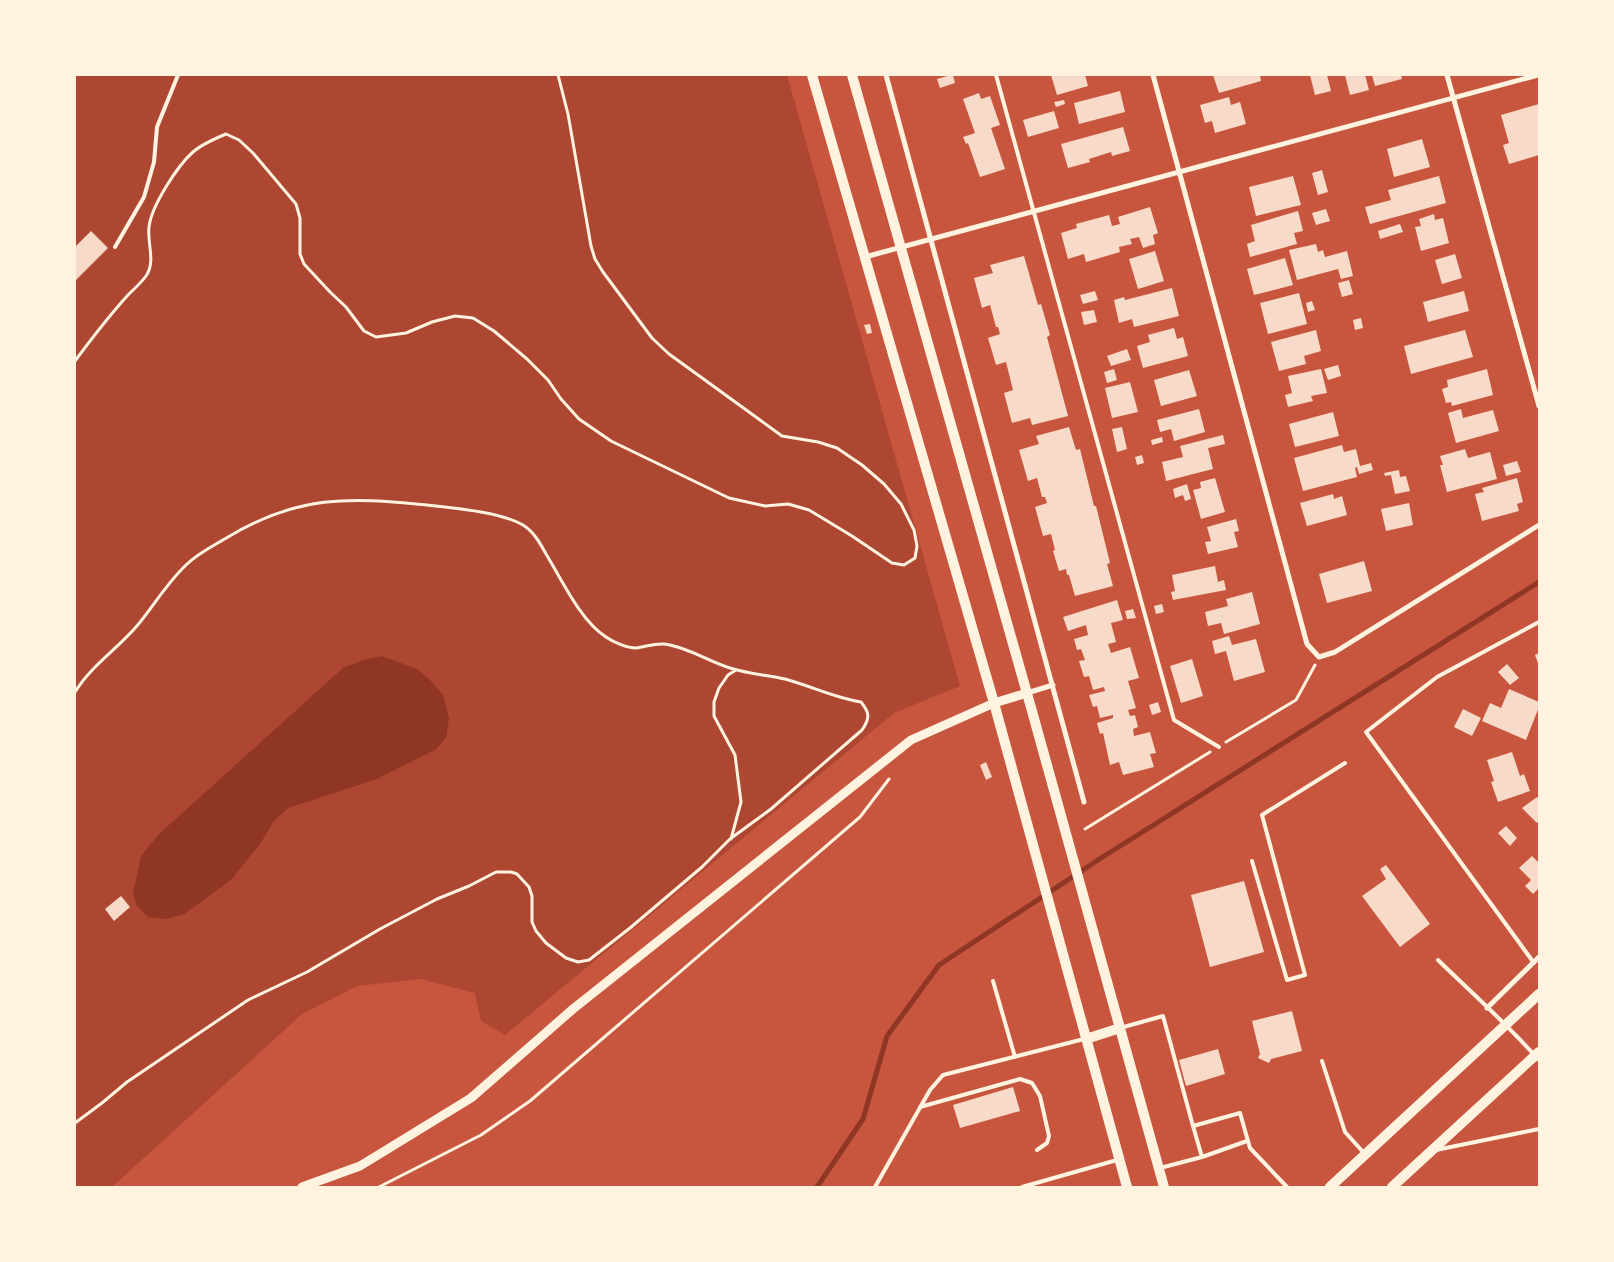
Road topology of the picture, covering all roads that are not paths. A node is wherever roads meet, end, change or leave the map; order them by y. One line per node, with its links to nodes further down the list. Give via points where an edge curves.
1 (178, 75): 13 (lane, via 157,127 154,162 144,197)
2 (812, 75): 15 (main road)
3 (852, 75): 14 (main road)
4 (886, 75): 12 (street)
5 (996, 75): 11 (lane)
6 (1153, 75): 10 (street)
7 (1447, 75): 9 (street)
8 (1538, 75): 9 (street)
9 (1454, 98): 10 (street); 16 (street)
10 (1180, 173): 11 (street); 17 (street, via 1307,644 1319,657 1335,652)
11 (1034, 212): 12 (street); 22 (lane, via 1174,720)
12 (932, 240): 14 (street); 19 (street)
13 (115, 247)
14 (902, 248): 15 (street); 20 (main road)
15 (865, 257): 21 (main road)
16 (1539, 406)
17 (1539, 525)
18 (1539, 622): 28 (lane, via 1437,677 1366,732)
19 (1053, 685): 20 (street); 24 (street)
20 (1027, 693): 21 (street); 33 (main road)
21 (994, 703): 34 (main road); 48 (street, via 911,740 573,1009 471,1098 360,1166)
22 (1219, 747)
23 (1345, 763): 25 (lane, via 1262,815 1305,975 1287,980)
24 (1084, 802)
25 (1252, 861)
26 (1539, 957): 28 (street)
27 (1438, 960): 31 (lane)
28 (1534, 963): 31 (street)
29 (993, 981): 36 (lane)
30 (1539, 994): 32 (main road)
31 (1486, 1008): 32 (lane)
32 (1506, 1024): 35 (lane); 44 (main road)
33 (1120, 1028): 34 (main road); 39 (lane, via 1163,1016); 47 (main road)
34 (1086, 1038): 36 (lane); 46 (main road)
35 (1538, 1056): 43 (main road)
36 (1015, 1057): 38 (lane, via 943,1075)
37 (1322, 1061): 44 (lane, via 1345,1132)
38 (920, 1107): 42 (lane, via 1020,1080 1032,1083 1040,1096 1050,1136); 49 (lane)
39 (1193, 1126): 41 (lane, via 1240,1112); 45 (lane)
40 (1539, 1129): 43 (lane)
41 (1247, 1141): 45 (lane); 53 (lane)
42 (1037, 1150)
43 (1432, 1151): 55 (main road)
44 (1365, 1154): 54 (main road)
45 (1202, 1157): 47 (lane)
46 (1120, 1159): 50 (lane); 51 (main road)
47 (1159, 1168): 52 (main road)
48 (302, 1187)
49 (875, 1187)
50 (1022, 1187)
51 (1127, 1187)
52 (1164, 1187)
53 (1287, 1187)
54 (1330, 1187)
55 (1392, 1187)

